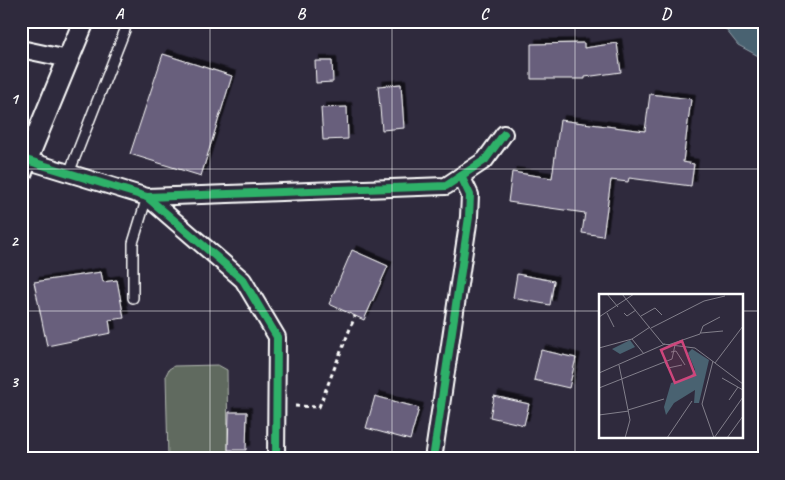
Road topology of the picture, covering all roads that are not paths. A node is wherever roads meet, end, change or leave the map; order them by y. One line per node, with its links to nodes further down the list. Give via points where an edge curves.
1 (84, 21): 4 (street)
2 (125, 30): 7 (lane)
3 (21, 48): 4 (street)
4 (68, 59): 6 (street)
5 (504, 134): 8 (street, via 484,160)
6 (24, 167): 7 (street)
7 (69, 173): 9 (street)
8 (461, 176): 9 (street, via 446,186); 12 (street, via 470,195 469,218)
9 (147, 197): 10 (lane, via 133,243); 11 (street, via 243,280 277,337)
10 (133, 298)
11 (276, 459)
12 (433, 459)

